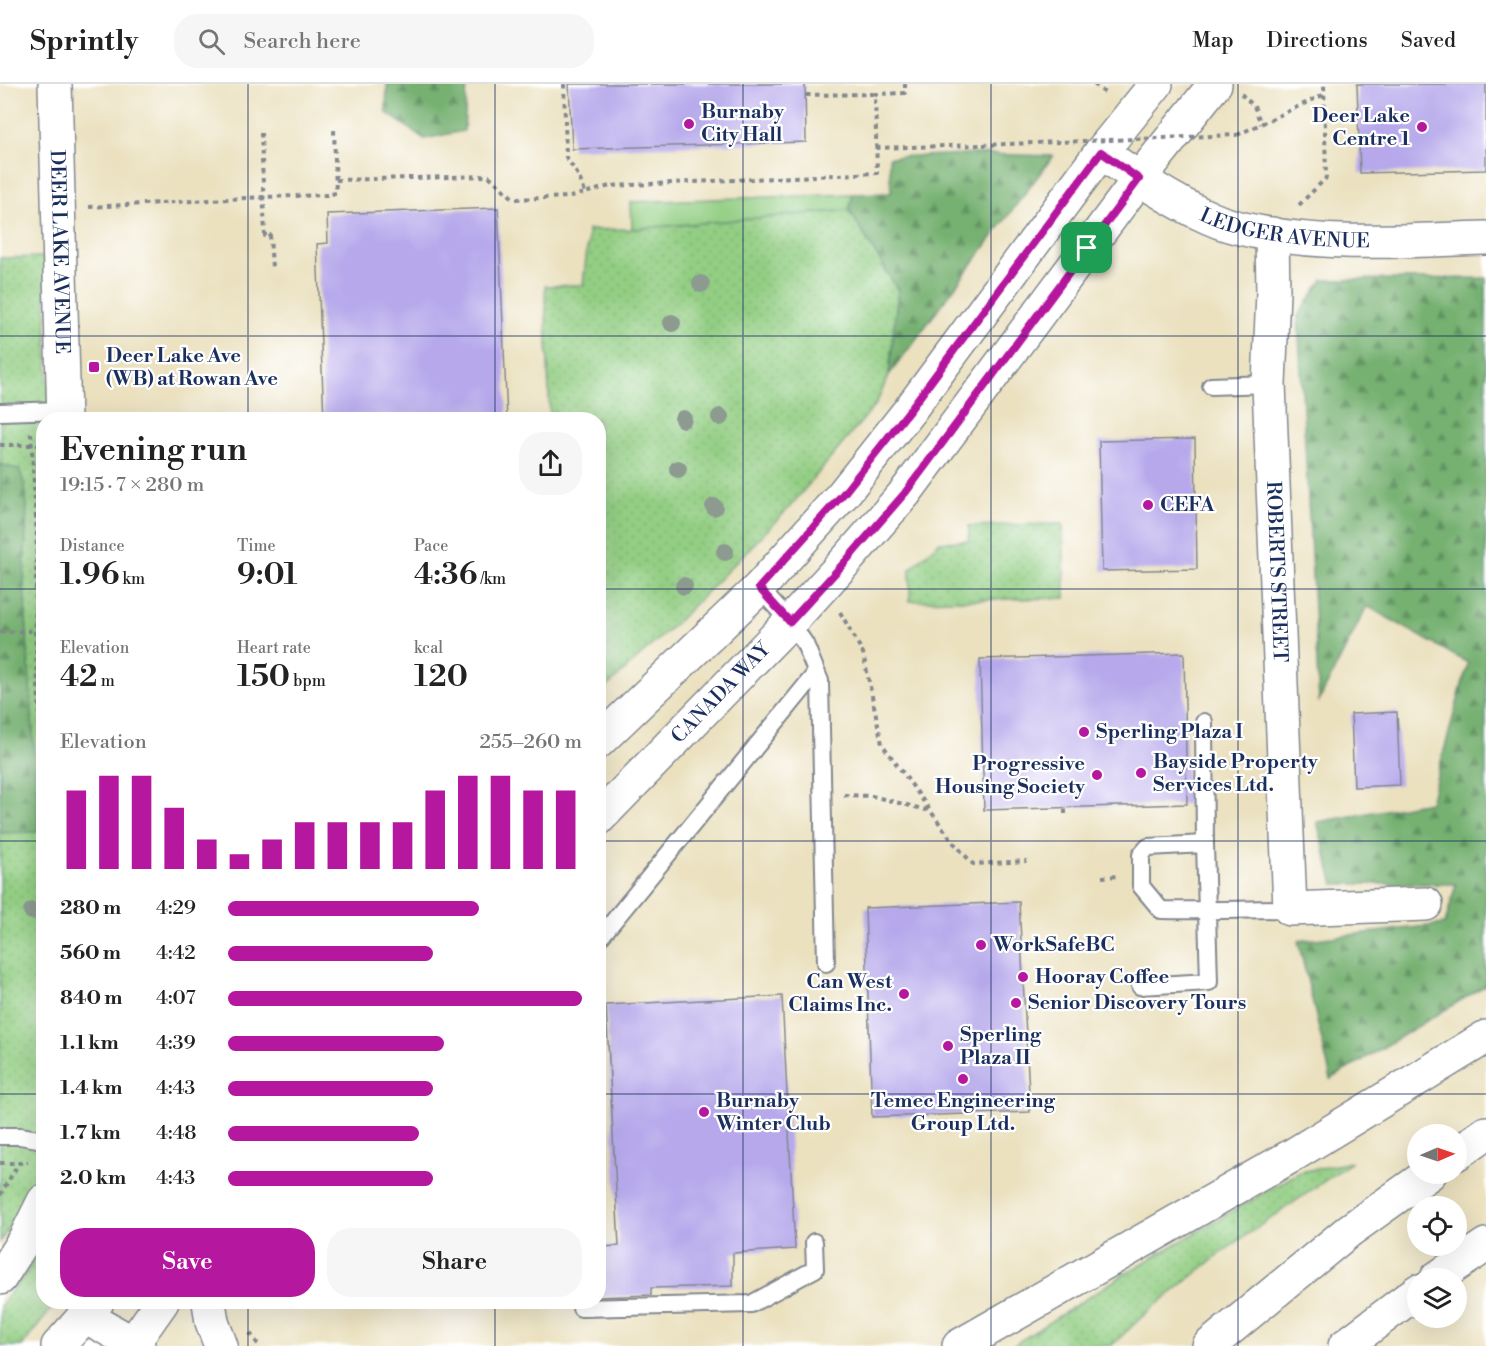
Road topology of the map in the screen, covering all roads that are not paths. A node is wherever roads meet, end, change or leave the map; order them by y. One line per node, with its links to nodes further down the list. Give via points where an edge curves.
1 (55, 84): 12 (main road, DEER LAKE AVENUE)
2 (1156, 84): 4 (main road)
3 (1228, 89): 5 (main road, CANADA WAY)
4 (1101, 152): 5 (main road, LEDGER AVENUE); 13 (main road, via 909,411 844,493)
5 (1139, 179): 6 (main road, LEDGER AVENUE, via 1212,219); 14 (main road, CANADA WAY, via 905,493)
6 (1272, 234): 7 (main road, LEDGER AVENUE, via 1358,242); 8 (main road, ROBERTS STREET)
7 (1486, 238)
8 (1269, 384): 9 (lane); 21 (main road, ROBERTS STREET)
9 (1211, 386)
10 (0, 412): 11 (lane)
11 (39, 412)
12 (63, 412)
13 (759, 588): 14 (lane); 17 (main road)
14 (790, 622): 15 (lane, via 805,644); 18 (main road, CANADA WAY)
15 (816, 673): 23 (lane); 24 (lane, via 820,681)
16 (1204, 722): 19 (lane)
17 (606, 734)
18 (606, 811)
19 (1205, 844): 22 (lane); 22 (lane, via 1148,847 1141,855 1142,886 1161,910)
20 (1426, 904): 21 (main road)
21 (1290, 909): 22 (lane)
22 (1208, 910): 25 (lane, via 1209,982)
23 (606, 930)
24 (826, 963)
25 (1140, 986)
26 (1486, 1037): 45 (main road, via 1293,1155)
27 (1486, 1133): 30 (main road)
28 (0, 1136): 29 (lane)
29 (36, 1139)
30 (1467, 1146)
31 (1415, 1184): 46 (main road, via 1350,1230)
32 (36, 1217): 36 (main road)
33 (814, 1242): 38 (lane, via 815,1269 751,1304)
34 (1486, 1245): 35 (main road)
35 (1452, 1268)
36 (0, 1278)
37 (1407, 1299): 47 (main road)
38 (606, 1307)
39 (91, 1309): 42 (main road); 43 (main road)
40 (157, 1309): 43 (main road)
41 (209, 1309): 44 (main road)
42 (64, 1344)
43 (134, 1345)
44 (221, 1346)
45 (959, 1346)
46 (1209, 1346)
47 (1345, 1346)

